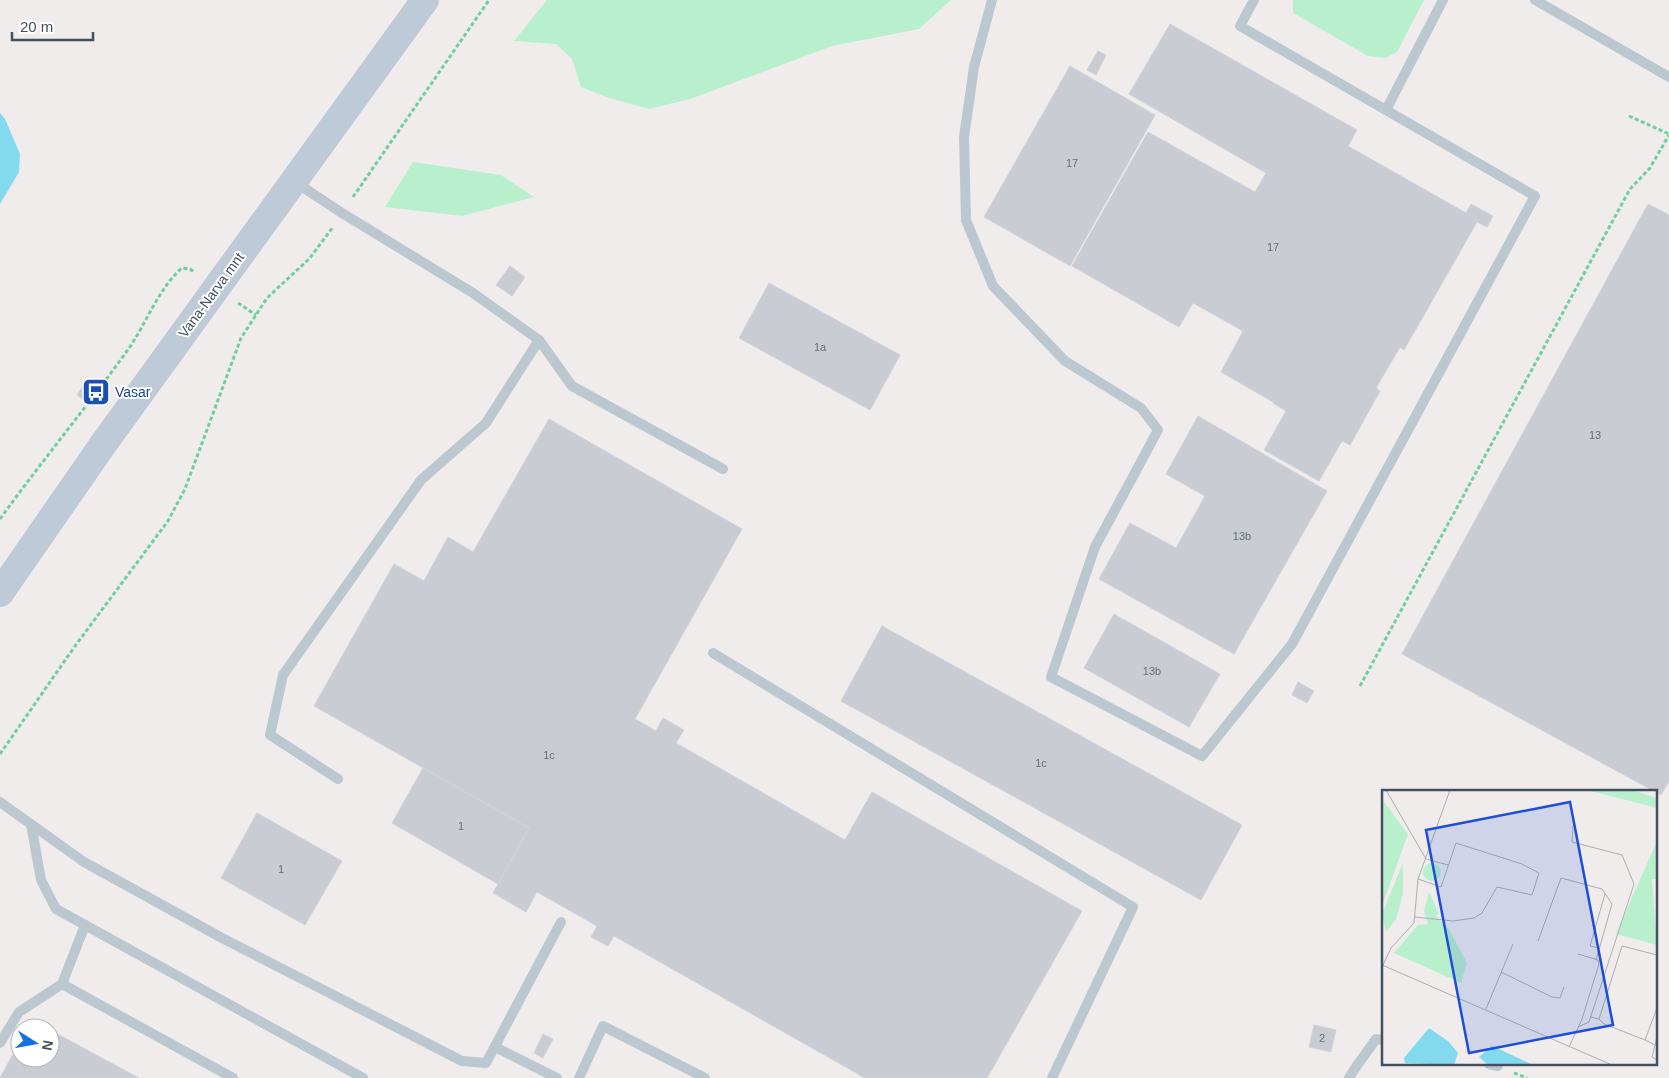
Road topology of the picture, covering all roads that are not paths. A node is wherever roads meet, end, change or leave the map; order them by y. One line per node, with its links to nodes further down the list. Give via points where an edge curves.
1 (425, 0): 8 (main road, Vana-Narva mnt)
2 (992, 0): 7 (lane, via 974,67 964,137 966,220 994,286 1065,362 1142,408 1158,430 1096,547 1051,677 1202,756 1292,644 1535,196)
3 (1254, 0): 7 (lane, via 1240,26)
4 (1443, 0): 7 (lane)
5 (1535, 0): 6 (lane)
6 (1669, 77)
7 (1386, 110)
8 (294, 182): 9 (lane, via 473,293); 11 (main road, Vana-Narva mnt)
9 (539, 340): 10 (lane, via 572,386); 13 (lane, via 486,423 421,480 283,675 270,735)
10 (723, 469)
11 (0, 593)
12 (713, 653): 27 (lane, via 1133,907)
13 (338, 779)
14 (0, 802): 15 (lane)
15 (31, 824): 17 (lane, via 41,880 56,909); 21 (lane, via 84,862 136,891 462,1061 486,1063)
16 (561, 922): 21 (lane)
17 (85, 925): 18 (lane); 23 (lane)
18 (62, 984): 20 (lane, via 20,1012); 22 (lane)
19 (1382, 1040): 28 (lane, via 1376,1039)
20 (0, 1043)
21 (495, 1046): 24 (lane)
22 (233, 1078)
23 (363, 1078)
24 (557, 1078)
25 (579, 1078): 26 (lane, via 603,1026)
26 (705, 1078)
27 (1052, 1078)
28 (1350, 1078)

